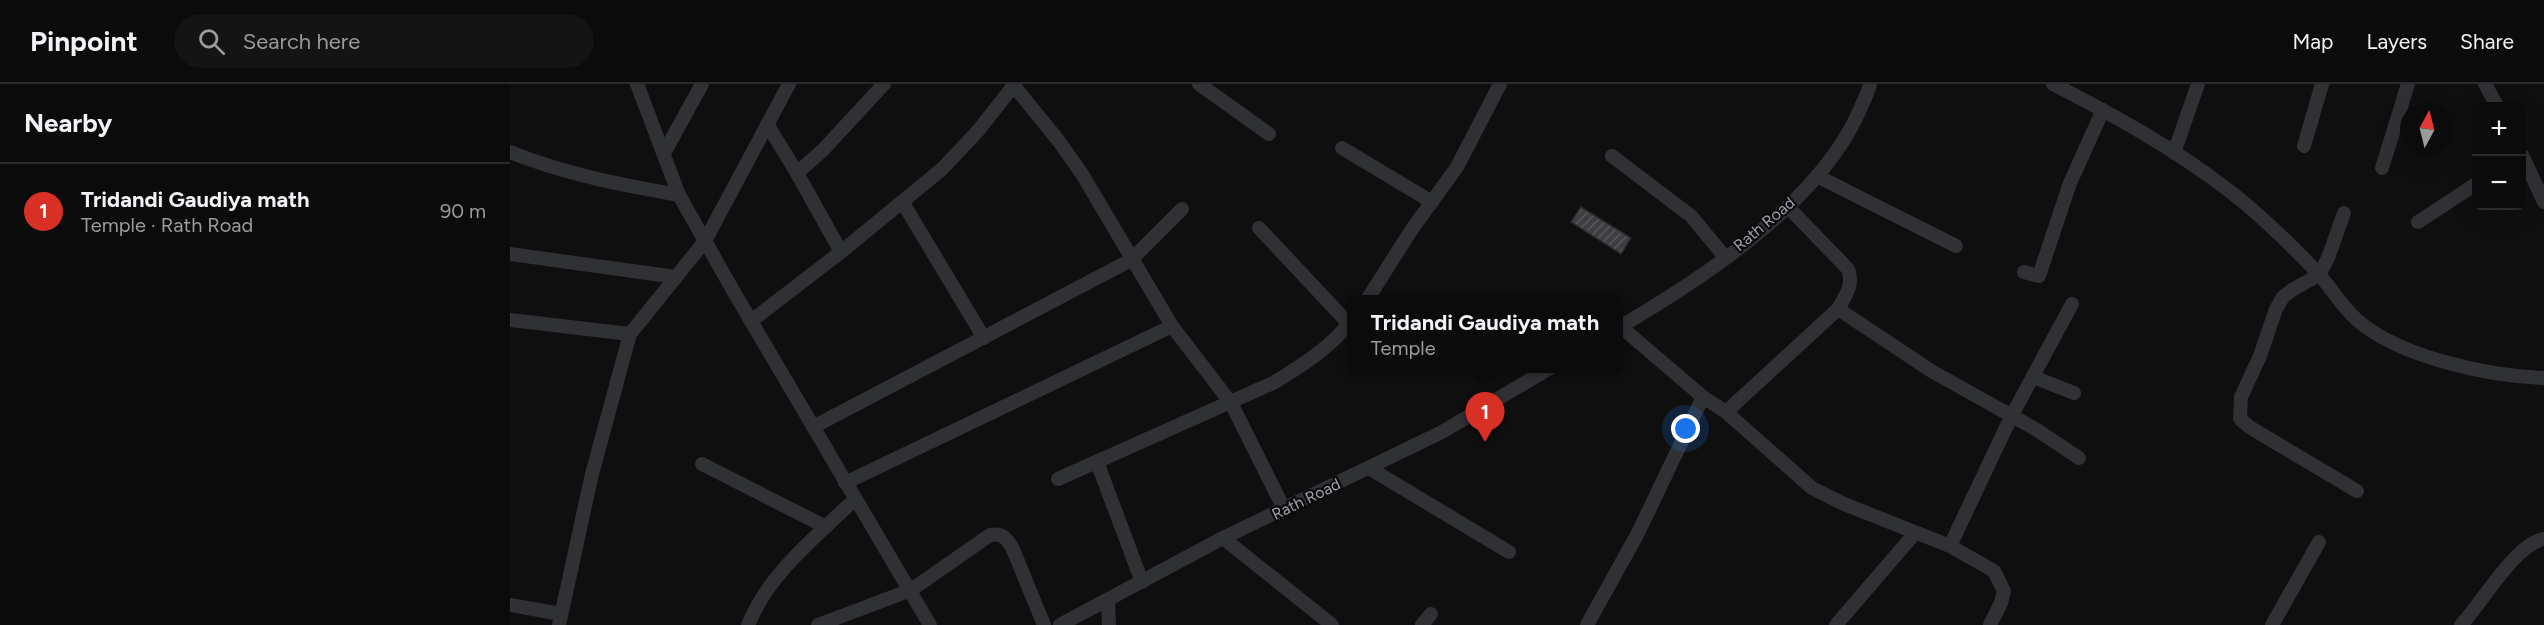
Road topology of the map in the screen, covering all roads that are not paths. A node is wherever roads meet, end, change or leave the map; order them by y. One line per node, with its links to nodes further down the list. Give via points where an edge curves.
1 (637, 84): 21 (street)
2 (702, 84): 21 (street)
3 (789, 84): 16 (street)
4 (884, 84): 26 (street)
5 (1199, 84): 17 (street)
6 (1500, 84): 30 (street, via 1470,144)
7 (1870, 84): 27 (street, Rath Road, via 1848,135)
8 (2198, 84): 22 (street)
9 (2322, 84): 18 (street)
10 (2408, 84): 25 (street)
11 (2485, 84): 14 (street)
12 (1014, 85): 32 (street, via 949,162); 43 (street, via 1082,174)
13 (2060, 86): 15 (street)
14 (2495, 102)
15 (2103, 110): 22 (street); 44 (street, via 2070,183 2039,276)
16 (767, 124): 26 (street); 38 (street)
17 (1269, 134)
18 (2304, 146)
19 (1342, 148): 30 (street)
20 (510, 152): 29 (street, via 610,183)
21 (664, 153): 29 (street)
22 (2174, 153): 45 (street, via 2228,190)
23 (1612, 156): 42 (street, via 1690,216)
24 (2526, 166): 31 (street)
25 (2382, 168)
26 (797, 173): 40 (street)
27 (1817, 176): 33 (street, Rath Road); 39 (street)
28 (2472, 187): 36 (street)
29 (680, 195): 38 (street)
30 (1432, 202): 47 (street)
31 (2544, 202)
32 (903, 203): 40 (street); 58 (street)
33 (1788, 207): 42 (street, Rath Road); 49 (street, via 1848,268 1852,278)
34 (1182, 209): 43 (street)
35 (2344, 213): 45 (street)
36 (2418, 222)
37 (1258, 228): 50 (street)
38 (705, 241): 46 (street); 52 (street)
39 (1956, 246)
40 (841, 252): 52 (street)
41 (510, 254): 46 (street)
42 (1725, 257): 54 (street, Rath Road, via 1673,296)
43 (1131, 260): 55 (street); 58 (street)
44 (2024, 272)
45 (2319, 275): 61 (street, via 2357,320 2413,351 2447,362); 74 (street, via 2283,297 2276,309 2241,397 2240,419)
46 (676, 277): 57 (street)
47 (1370, 295)
48 (2072, 304): 60 (street)
49 (1838, 309): 65 (street); 66 (street, via 1933,372)
50 (1347, 319)
51 (510, 320): 57 (street)
52 (751, 321): 67 (street)
53 (1347, 325): 64 (street, via 1308,362)
54 (1623, 325)
55 (1172, 326): 64 (street); 73 (street)
56 (1623, 329): 63 (street)
57 (630, 334): 88 (street, via 592,474)
58 (984, 338): 67 (street)
59 (1543, 373): 71 (street, Rath Road, via 1442,432)
60 (2033, 377): 62 (street); 66 (street)
61 (2544, 378)
62 (2074, 393)
63 (1703, 396): 65 (street); 96 (street, via 1638,533)
64 (1231, 403): 69 (street); 76 (street)
65 (1726, 412): 78 (street, via 1812,488)
66 (2011, 417): 68 (street); 82 (street)
67 (813, 427): 73 (street)
68 (2079, 458)
69 (1097, 462): 72 (street); 84 (street)
70 (702, 464): 77 (street)
71 (1369, 468): 76 (street, Rath Road); 83 (street)
72 (1058, 479)
73 (845, 483): 75 (street)
74 (2358, 491)
75 (855, 499): 77 (street); 85 (street)
76 (1284, 509): 79 (street, Rath Road)
77 (826, 527): 89 (street, via 778,575)
78 (1915, 533): 82 (street); 97 (street)
79 (1223, 538): 84 (street, Rath Road); 95 (street)
80 (2544, 539): 100 (street, via 2521,550)
81 (2319, 542): 99 (street)
82 (1950, 546): 98 (street, via 1994,571 2000,581 2004,591)
83 (1509, 552)
84 (1142, 582): 86 (street, Rath Road)
85 (911, 590): 90 (street); 91 (street); 92 (street, via 998,533 1012,547)
86 (1108, 601): 93 (street, Rath Road); 94 (street)
87 (510, 605): 88 (street)
88 (560, 619)
89 (748, 625)
90 (818, 625)
91 (930, 625)
92 (1044, 625)
93 (1060, 625)
94 (1109, 625)
95 (1332, 625)
96 (1587, 625)
97 (1836, 625)
98 (1990, 625)
99 (2272, 625)
100 (2461, 625)

